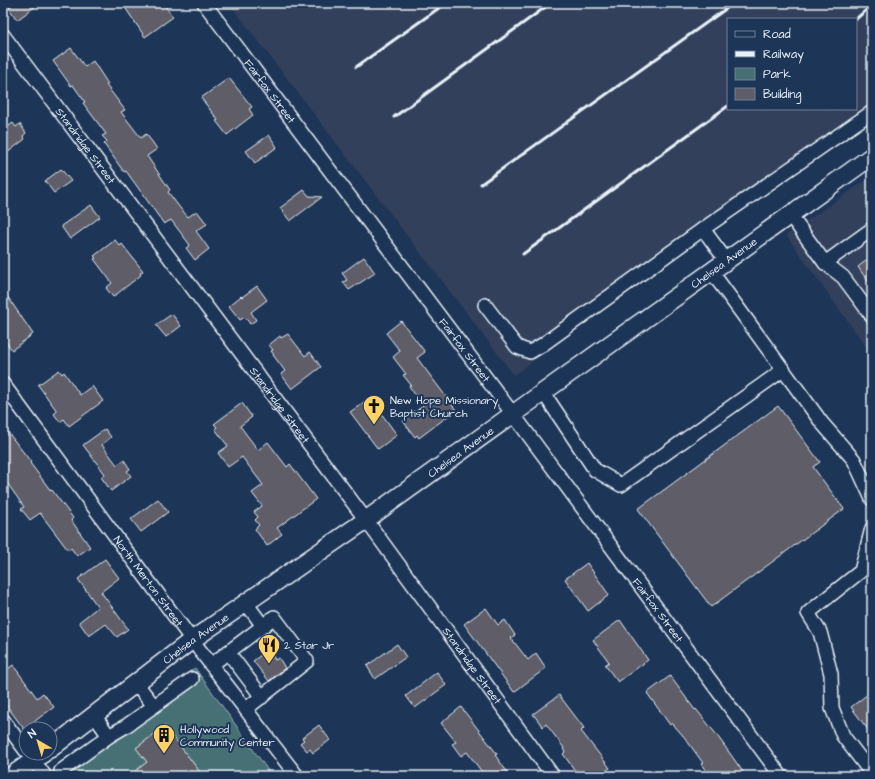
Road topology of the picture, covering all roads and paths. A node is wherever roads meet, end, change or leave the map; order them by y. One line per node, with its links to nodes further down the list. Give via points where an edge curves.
1 (204, 3): 16 (street, Fairfax Street)
2 (3, 36): 18 (street, Standridge Street)
3 (872, 112): 6 (street)
4 (872, 156): 5 (main road, Chelsea Avenue)
5 (790, 215): 8 (main road, Chelsea Avenue); 9 (street)
6 (703, 229): 8 (street); 11 (street, via 530,352 517,347)
7 (872, 229): 9 (street)
8 (726, 260): 10 (main road, Chelsea Avenue)
9 (825, 263): 12 (street, via 843,277)
10 (711, 272): 13 (street); 15 (main road, Chelsea Avenue)
11 (485, 305)
12 (872, 316)
13 (783, 370): 15 (street, via 621,485 595,470); 17 (street, via 822,423 854,460)
14 (3, 384): 22 (street, North Merton Street)
15 (543, 392): 16 (main road, Chelsea Avenue)
16 (513, 414): 18 (main road, Chelsea Avenue); 43 (street, Fairfax Street)
17 (872, 499)
18 (366, 520): 20 (main road, Chelsea Avenue); 42 (street, Standridge Street)
19 (872, 528): 38 (street, via 861,571 808,613 820,632 831,674 832,708 842,736)
20 (246, 603): 21 (street); 22 (main road, Chelsea Avenue)
21 (263, 626): 23 (street); 27 (street, via 274,617 307,661)
22 (192, 640): 24 (street, North Merton Street); 26 (main road, Chelsea Avenue)
23 (228, 652): 24 (street); 27 (street)
24 (211, 664): 29 (street, North Merton Street)
25 (192, 679): 28 (street)
26 (136, 683): 28 (street); 30 (main road, Chelsea Avenue)
27 (262, 697): 29 (street)
28 (154, 706): 32 (street)
29 (246, 709): 41 (street, North Merton Street)
30 (94, 715): 32 (street); 34 (main road, Chelsea Avenue)
31 (3, 720): 33 (street)
32 (109, 736): 37 (street)
33 (18, 738)
34 (58, 743)
35 (27, 761): 39 (main road)
36 (36, 761): 40 (street)
37 (61, 772)
38 (872, 774)
39 (11, 776)
40 (45, 776)
41 (297, 776)
42 (553, 776)
43 (781, 776)

